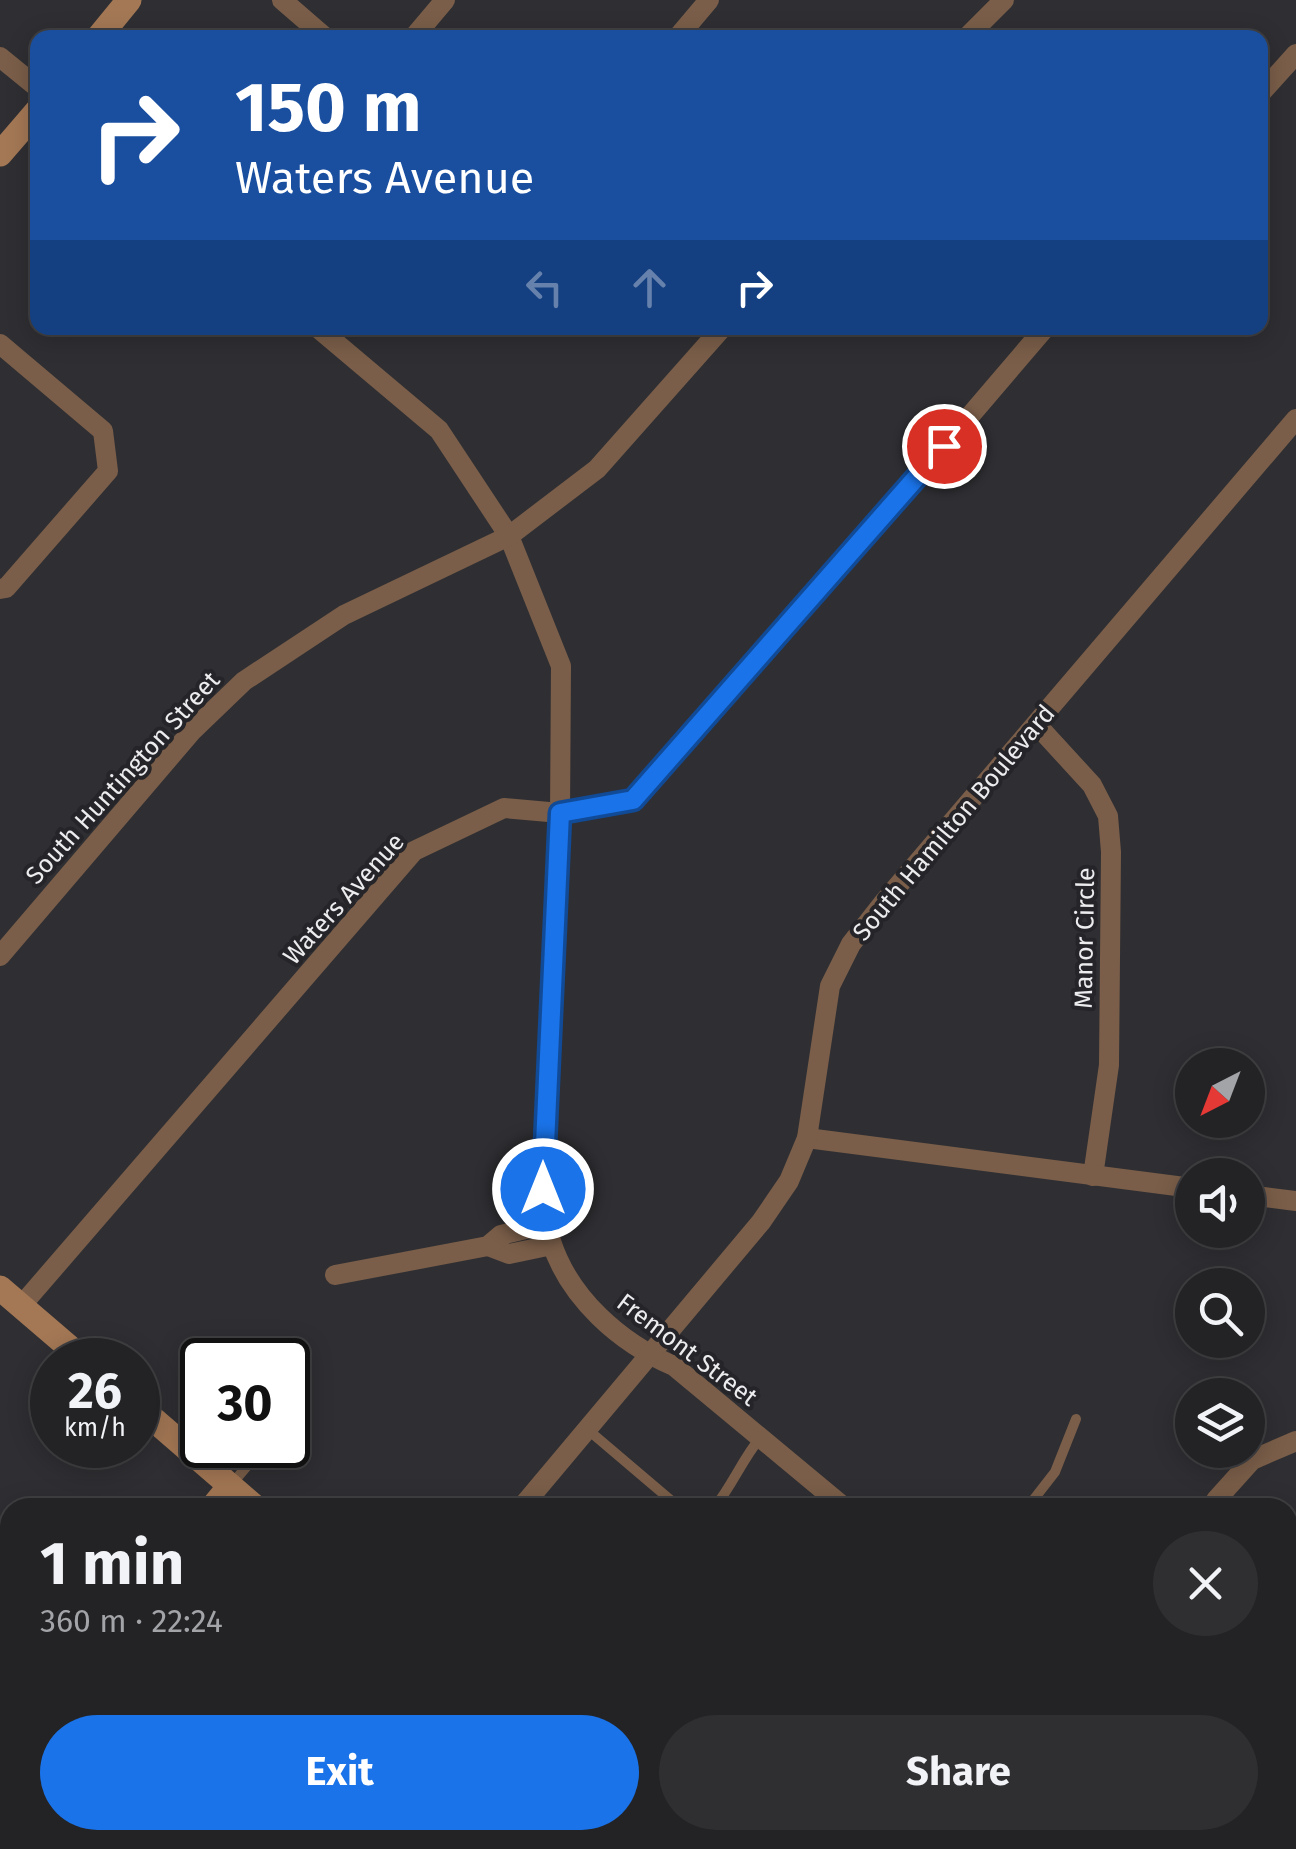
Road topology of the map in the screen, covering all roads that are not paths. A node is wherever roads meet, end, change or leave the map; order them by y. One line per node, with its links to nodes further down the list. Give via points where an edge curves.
1 (130, 0): 6 (street)
2 (445, 0): 8 (street)
3 (709, 0): 9 (street)
4 (1004, 0): 10 (street)
5 (293, 3): 7 (street)
6 (105, 30)
7 (318, 30)
8 (420, 30)
9 (684, 30)
10 (974, 30)
11 (1296, 54): 14 (street)
12 (0, 57): 13 (street)
13 (30, 81)
14 (1268, 85)
15 (30, 119): 16 (street)
16 (0, 154)
17 (326, 335): 22 (street, Fremont Street, via 439,430)
18 (716, 335): 22 (street, South Huntington Street, via 597,470)
19 (1039, 335): 25 (street, Waters Avenue, via 633,800)
20 (0, 344): 23 (street, via 102,431 108,471)
21 (1296, 419): 24 (street, South Hamilton Boulevard)
22 (509, 536): 25 (street, Fremont Street, via 561,666); 26 (street, South Huntington Street, via 344,615 244,681 192,731)
23 (0, 590)
24 (1037, 725): 27 (street, South Hamilton Boulevard, via 852,944 830,986); 28 (street, Manor Circle, via 1092,785 1108,816 1109,1065)
25 (560, 813): 32 (street, Fremont Street, via 543,1155); 35 (street, Waters Avenue, via 504,808 414,851)
26 (0, 956)
27 (808, 1138): 28 (street); 37 (street, South Hamilton Boulevard, via 761,1222)
28 (1093, 1176): 29 (street)
29 (1175, 1186)
30 (1265, 1197): 31 (street)
31 (1296, 1201)
32 (550, 1234): 33 (street, via 501,1234 488,1246); 37 (street, Fremont Street, via 589,1306)
33 (336, 1275)
34 (0, 1288): 35 (street)
35 (21, 1306): 36 (street)
36 (58, 1338)
37 (648, 1355): 39 (street, South Hamilton Boulevard); 40 (street, Fremont Street, via 674,1366)
38 (1076, 1420): 51 (lane, via 1056,1472)
39 (586, 1429): 47 (street, South Hamilton Boulevard); 48 (lane)
40 (761, 1438): 49 (lane); 50 (street, Fremont Street)
41 (1296, 1441): 52 (street, via 1252,1460)
42 (216, 1468): 44 (street)
43 (246, 1468): 44 (lane)
44 (230, 1486): 45 (street); 46 (street)
45 (220, 1498)
46 (244, 1498)
47 (529, 1498)
48 (668, 1498)
49 (722, 1498)
50 (834, 1498)
51 (1034, 1498)
52 (1218, 1498)

